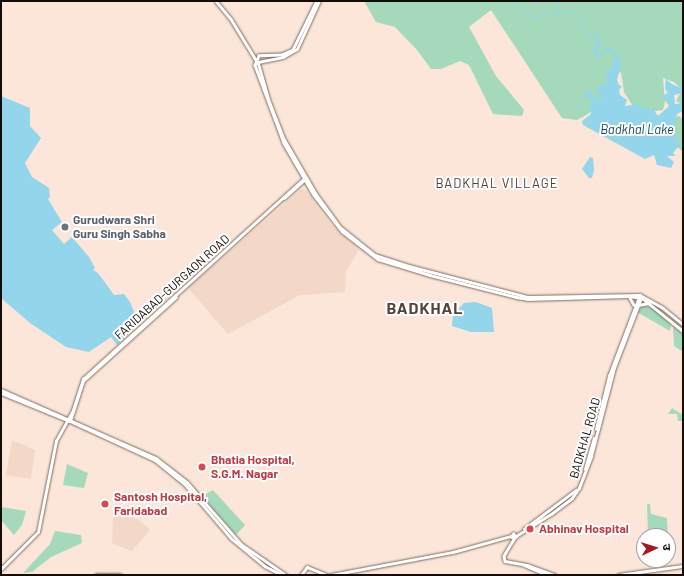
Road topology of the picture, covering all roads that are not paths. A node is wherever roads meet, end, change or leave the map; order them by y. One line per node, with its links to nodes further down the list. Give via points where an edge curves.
1 (216, 1): 3 (street)
2 (318, 1): 3 (street, via 297,48 283,57)
3 (257, 61): 4 (street, via 258,74 277,130); 5 (street, via 278,126)
4 (300, 173): 5 (street); 6 (street)
5 (305, 178): 6 (street, FARIDABAD-GURGAON ROAD); 7 (street); 8 (street, via 340,227 380,257 528,297)
6 (298, 185): 7 (street); 16 (street, FARIDABAD-GURGAON ROAD, via 83,381)
7 (309, 187): 8 (street, via 342,231 372,256 383,261 528,299)
8 (607, 295): 9 (street); 10 (street)
9 (629, 296): 10 (street); 12 (street)
10 (640, 296): 11 (street); 12 (street); 13 (street, via 663,308)
11 (649, 303): 12 (street); 14 (street)
12 (636, 306): 17 (street, BADKHAL ROAD, via 609,376 580,484 563,503); 17 (street, BADKHAL ROAD, via 605,399 590,462 579,488 558,509)
13 (683, 324)
14 (683, 331)
15 (1, 392): 16 (street)
16 (69, 419): 20 (street, FARIDABAD-GURGAON ROAD, via 55,445 38,532 30,543); 23 (street, via 155,460 185,484 232,539 265,566); 24 (street, via 148,454 171,469 187,482 241,544)
17 (515, 536): 18 (street, via 504,556 505,561); 27 (street, via 454,552)
18 (524, 565): 28 (street); 29 (street)
19 (683, 566): 30 (street)
20 (1, 569)
21 (96, 575): 22 (street)
22 (121, 575)
23 (282, 575)
24 (286, 575)
25 (301, 575): 26 (street, via 308,567)
26 (326, 575)
27 (332, 575)
28 (548, 575)
29 (555, 575)
30 (618, 575)

